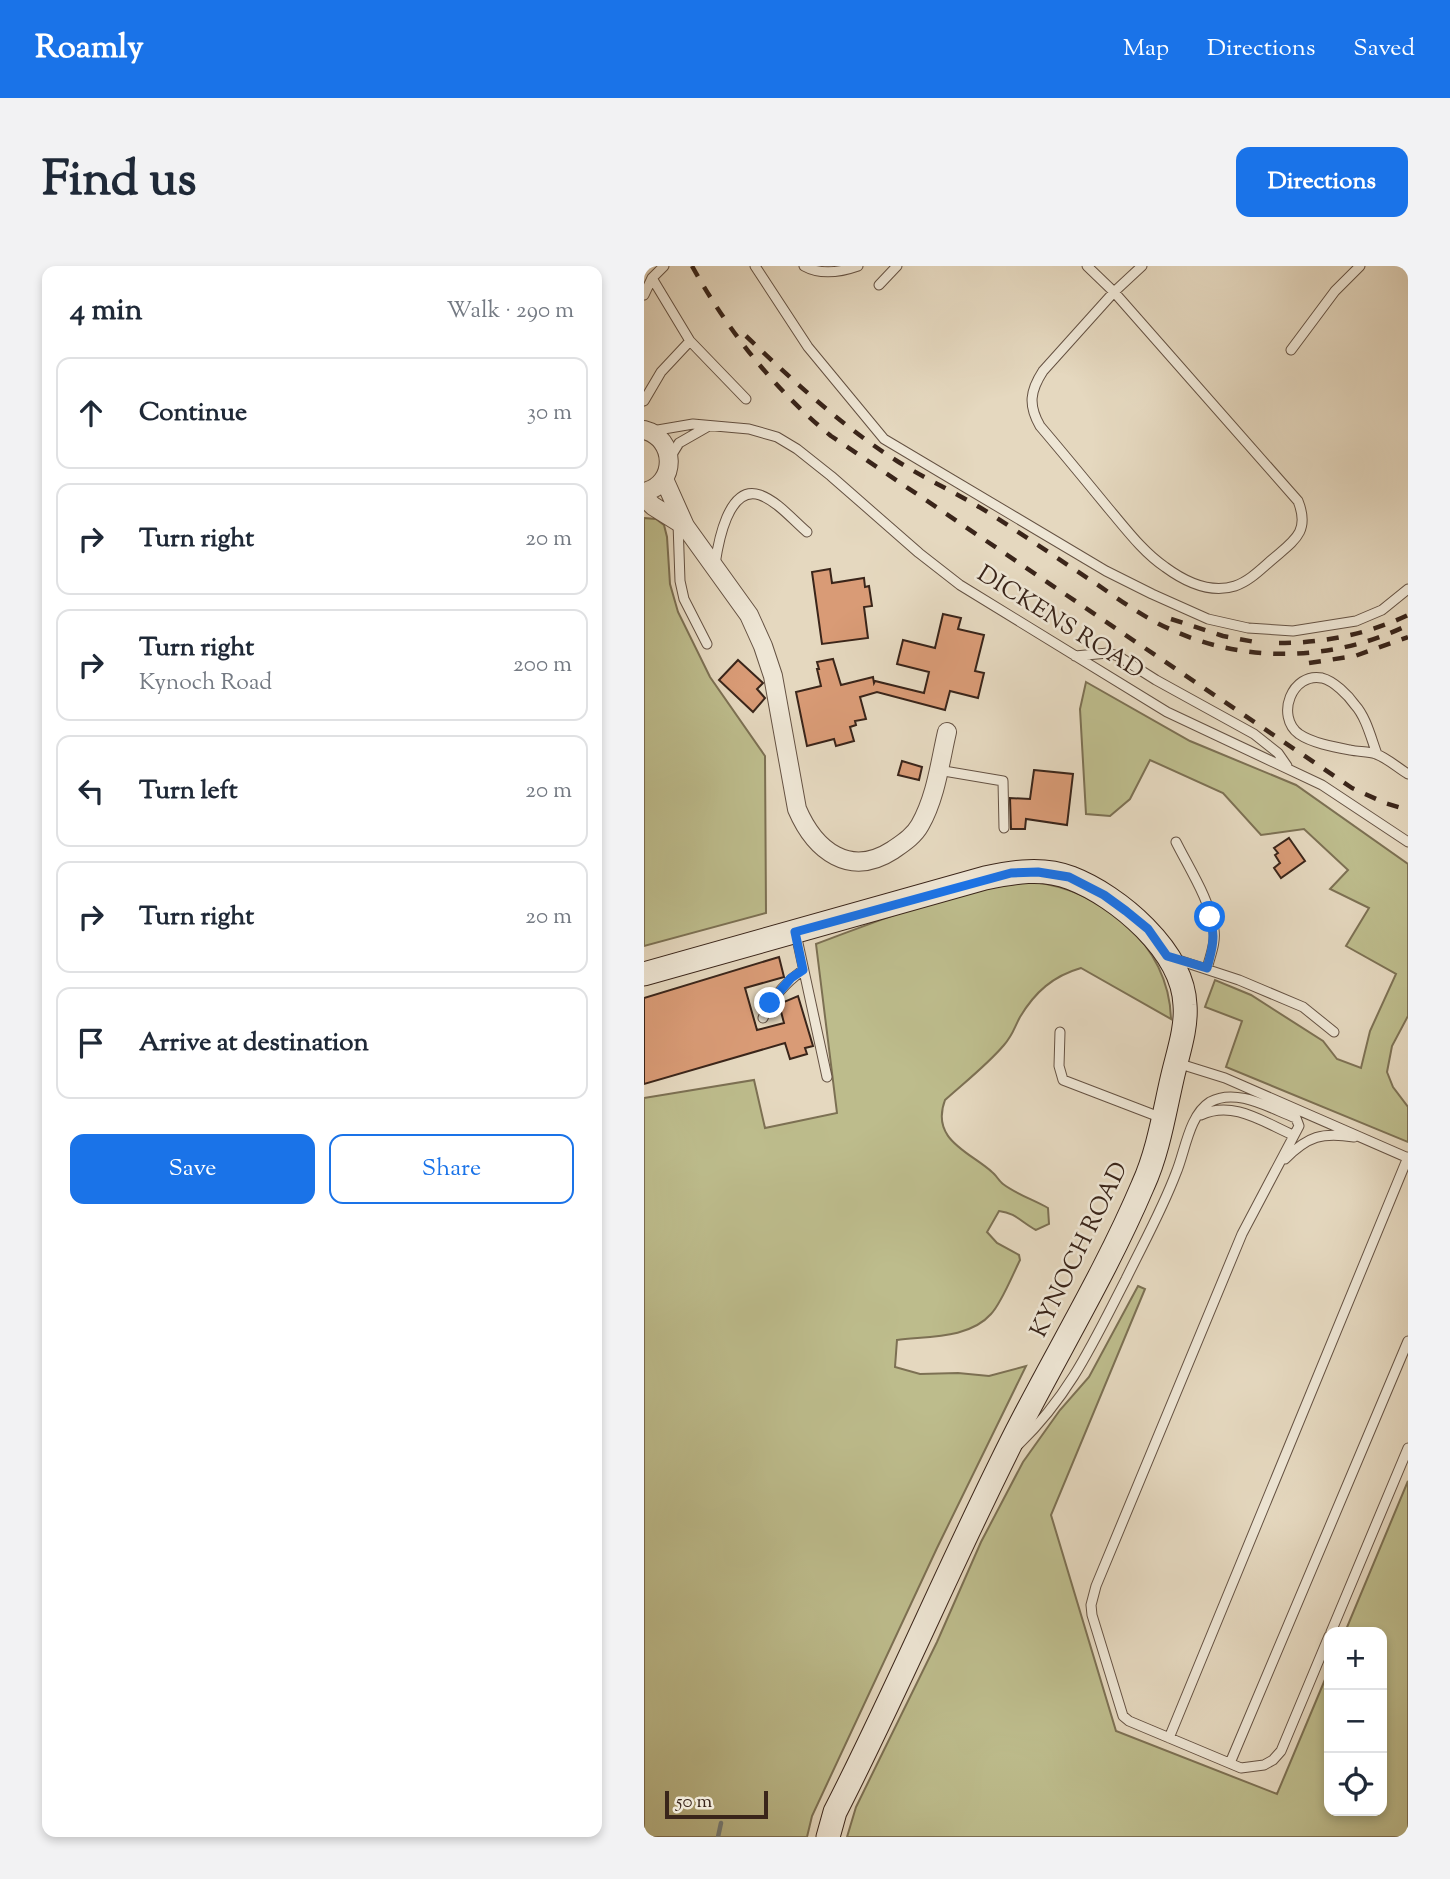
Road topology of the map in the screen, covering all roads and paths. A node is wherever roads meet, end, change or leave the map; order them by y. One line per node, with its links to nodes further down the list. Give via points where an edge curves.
1 (664, 266): 9 (lane)
2 (755, 266): 25 (lane, via 808,347 884,439 1152,594 1208,619 1293,631 1356,621 1382,610)
3 (804, 266): 4 (lane, via 831,272)
4 (858, 266)
5 (897, 266): 10 (lane)
6 (1087, 266): 11 (lane)
7 (1142, 266): 11 (lane)
8 (1360, 266): 14 (lane)
9 (652, 278): 12 (lane); 13 (lane)
10 (879, 285)
11 (1114, 292): 11 (lane, via 1298,501 1303,513 1303,528 1294,541 1235,586 1217,589 1191,584 1163,566 1131,535 1033,413 1034,385 1043,371)
12 (644, 295)
13 (691, 341): 15 (lane); 16 (lane, via 662,372)
14 (1291, 350)
15 (746, 399)
16 (644, 401)
17 (706, 427): 18 (lane, DICKENS ROAD); 19 (lane, via 679,443); 27 (lane, DICKENS ROAD, via 749,429 797,449 960,584)
18 (647, 431): 19 (street, via 660,438)
19 (670, 458): 20 (street)
20 (664, 479): 21 (street); 22 (street)
21 (644, 495): 22 (street)
22 (681, 523): 24 (street); 26 (lane, via 680,581)
23 (807, 532): 24 (lane, via 767,499 748,495 727,516)
24 (715, 566): 31 (street, via 749,615 763,646 773,676 797,809 804,825 828,852 854,862 877,859 908,840 926,813)
25 (1408, 589)
26 (707, 645)
27 (1075, 656): 30 (lane, DICKENS ROAD, via 1167,712); 30 (lane, via 1118,656 1254,734 1278,753)
28 (947, 732): 31 (street)
29 (1377, 754): 29 (lane, via 1298,733 1288,720 1287,708 1297,685 1322,678 1340,689 1357,706); 32 (lane)
30 (1287, 767): 35 (lane, DICKENS ROAD)
31 (938, 770): 33 (lane, via 1003,781)
32 (1408, 774)
33 (1004, 828)
34 (1176, 842): 38 (lane, via 1214,930)
35 (1408, 842)
36 (795, 932): 37 (street, KYNOCH ROAD, via 985,878 1038,872 1069,877 1104,895 1148,929); 39 (lane); 40 (street, KYNOCH ROAD)
37 (1167, 956): 38 (lane); 44 (street, KYNOCH ROAD, via 1185,1005)
38 (1207, 968): 43 (lane, via 1303,1007)
39 (803, 970): 41 (lane, via 776,995); 45 (lane)
40 (644, 974)
41 (763, 1018)
42 (1060, 1032): 47 (lane, via 1063,1080)
43 (1334, 1032)
44 (1175, 1062): 47 (street, KYNOCH ROAD); 49 (lane, via 1225,1078)
45 (827, 1077)
46 (1196, 1117): 48 (lane, via 1212,1110 1239,1110); 48 (lane, via 1217,1099 1240,1097 1296,1118 1299,1126); 54 (lane, via 1157,1218 1075,1377)
47 (1163, 1118): 54 (street, KYNOCH ROAD, via 1145,1183)
48 (1293, 1135): 51 (lane)
49 (1366, 1139): 50 (lane); 51 (lane, via 1319,1136 1295,1149)
50 (1408, 1157): 57 (lane)
51 (1278, 1166): 57 (lane, via 1242,1234 1092,1595 1092,1615 1123,1716)
52 (1408, 1341): 58 (lane)
53 (1408, 1448): 55 (lane)
54 (1005, 1457): 59 (street, KYNOCH ROAD, via 835,1812)
55 (1333, 1627)
56 (1324, 1648): 58 (lane, via 1281,1751 1273,1760 1251,1768)
57 (1169, 1738): 58 (lane)
58 (1230, 1763)
59 (828, 1837)

